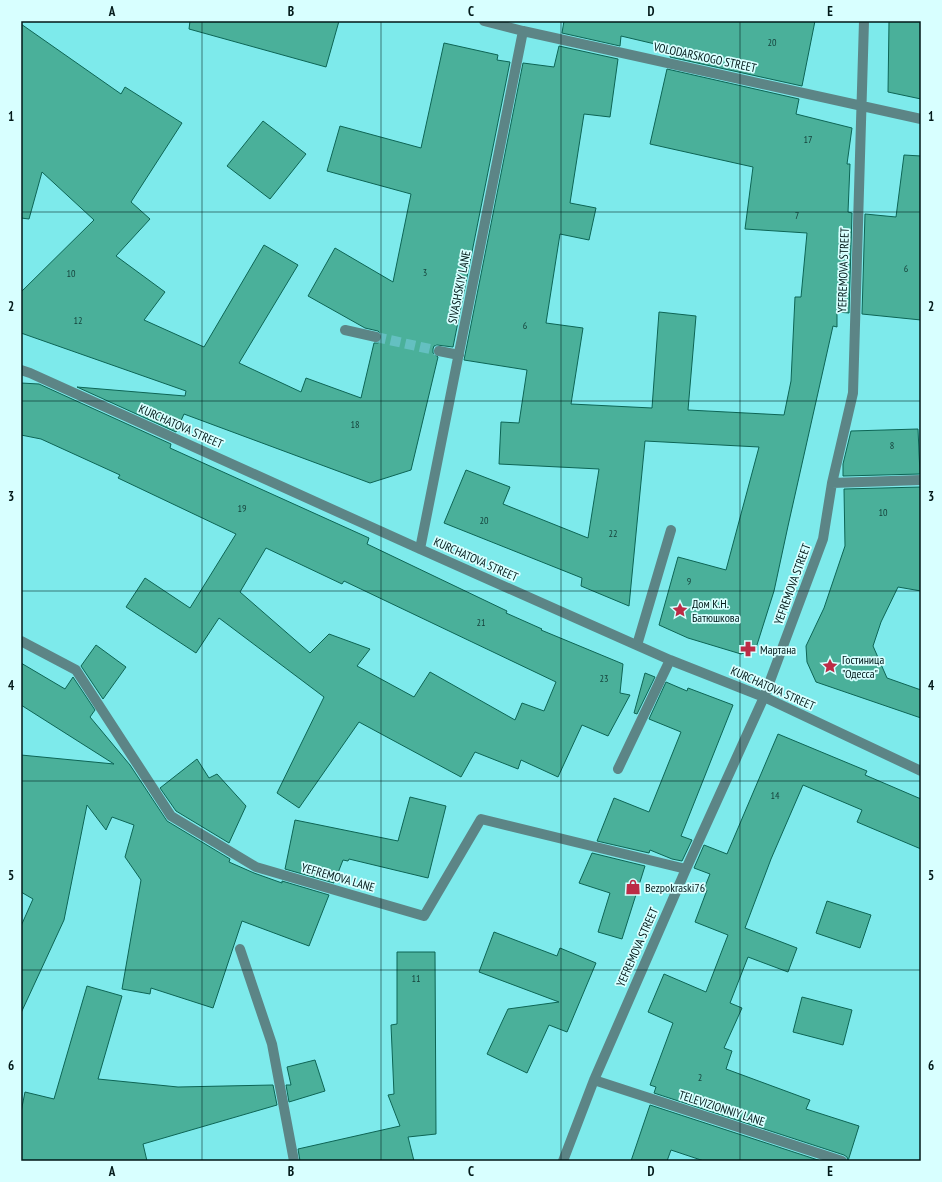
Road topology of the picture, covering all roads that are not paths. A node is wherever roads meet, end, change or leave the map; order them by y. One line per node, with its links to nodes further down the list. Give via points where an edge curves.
1 (484, 21): 3 (street, VOLODARSKOGO STREET)
2 (864, 21): 4 (street, YEFREMOVA STREET)
3 (523, 31): 4 (street, VOLODARSKOGO STREET); 9 (street, SIVASHSKIY LANE)
4 (861, 105): 5 (street, VOLODARSKOGO STREET); 12 (street, YEFREMOVA STREET, via 853,393)
5 (921, 119)
6 (345, 330): 7 (street)
7 (376, 338)
8 (439, 351): 9 (street)
9 (459, 355): 14 (street, SIVASHSKIY LANE)
10 (21, 370): 14 (street, KURCHATOVA STREET)
11 (921, 480): 12 (street)
12 (832, 483): 18 (street, YEFREMOVA STREET, via 823,539)
13 (671, 530): 16 (street)
14 (420, 549): 16 (street, KURCHATOVA STREET)
15 (21, 642): 21 (street, YEFREMOVA LANE, via 76,670 171,816 256,867 424,916 481,819)
16 (637, 645): 17 (street, KURCHATOVA STREET)
17 (670, 660): 18 (street, KURCHATOVA STREET); 19 (street)
18 (764, 697): 20 (street, KURCHATOVA STREET); 21 (street, YEFREMOVA STREET)
19 (618, 769)
20 (921, 771)
21 (686, 869): 23 (street, YEFREMOVA STREET)
22 (240, 949): 24 (street, via 272,1044)
23 (594, 1080): 25 (street, YEFREMOVA STREET); 26 (street, TELEVIZIONNIY LANE)
24 (294, 1161)
25 (563, 1161)
26 (842, 1161)

